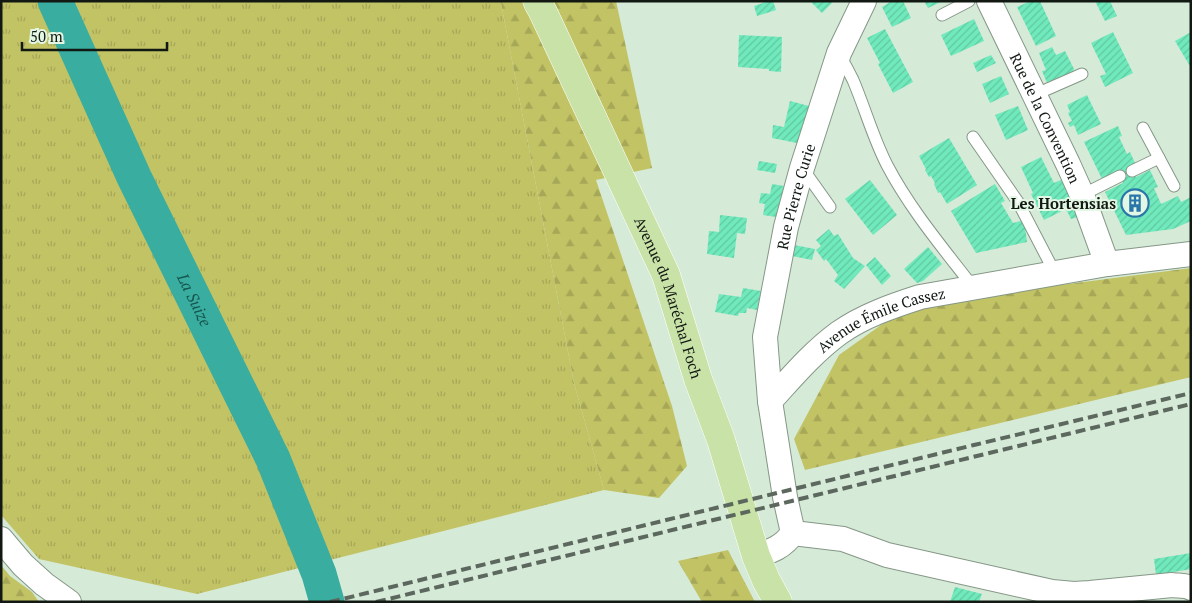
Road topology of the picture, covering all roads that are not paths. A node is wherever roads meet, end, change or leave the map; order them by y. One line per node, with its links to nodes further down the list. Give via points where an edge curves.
1 (537, 1): 24 (main road, Avenue du Maréchal Foch, via 666,275 698,379 722,440)
2 (864, 1): 5 (street, Rue Pierre Curie)
3 (984, 1): 4 (lane); 7 (street, Rue de la Convention)
4 (942, 15)
5 (839, 53): 11 (street, Rue Pierre Curie); 20 (lane, via 887,165 936,240)
6 (1082, 74): 7 (lane)
7 (1034, 95): 15 (street, Rue de la Convention)
8 (1143, 128): 10 (lane)
9 (973, 137): 19 (lane, via 1018,202)
10 (1159, 158): 12 (lane); 14 (lane)
11 (802, 168): 16 (lane); 21 (street, Rue Pierre Curie, via 786,227 765,337)
12 (1132, 171)
13 (1120, 176): 15 (lane)
14 (1174, 186)
15 (1082, 195): 18 (street, Rue de la Convention)
16 (830, 207)
17 (1191, 254): 18 (street, Avenue Émile Cassez)
18 (1107, 264): 19 (street, Avenue Émile Cassez)
19 (1055, 273): 20 (street, Avenue Émile Cassez)
20 (973, 287): 21 (street, Avenue Émile Cassez, via 920,297 868,316 840,332 813,355)
21 (770, 400): 22 (street)
22 (793, 533): 24 (street, via 776,549); 25 (street, via 843,539 887,555 1052,592 1074,594 1172,586)
23 (1, 539): 26 (street, via 39,580)
24 (756, 556): 27 (main road, Avenue du Maréchal Foch)
25 (1191, 588)
26 (69, 602)
27 (778, 602)

